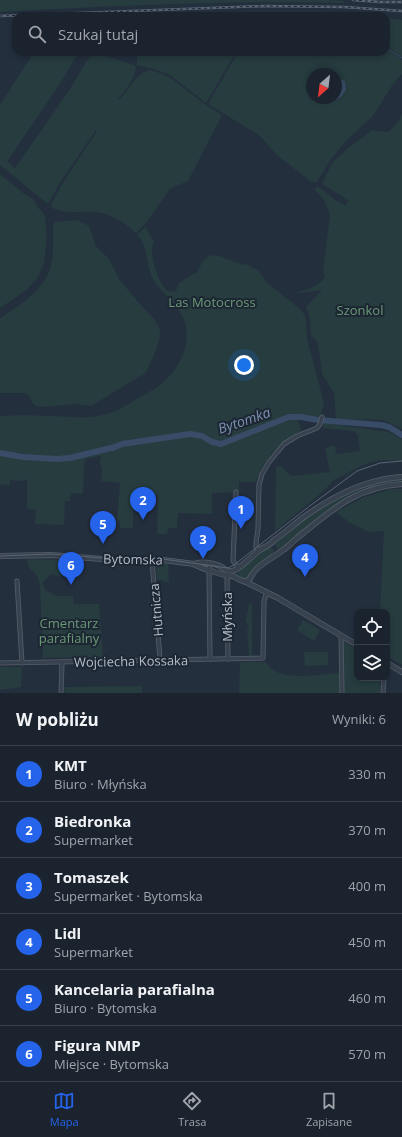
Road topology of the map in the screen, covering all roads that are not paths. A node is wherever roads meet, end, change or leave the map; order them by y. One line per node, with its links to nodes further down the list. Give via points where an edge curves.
1 (321, 420): 6 (street, via 317,428 284,444 262,474 259,484 256,542)
2 (402, 477): 5 (street, via 376,480 344,492 305,516)
3 (402, 484): 7 (street, via 377,487 350,498)
4 (236, 492): 11 (street, via 233,560)
5 (269, 545): 6 (street); 7 (street, via 275,548)
6 (259, 551): 11 (street)
7 (276, 555): 14 (street, via 255,570)
8 (0, 556): 9 (street, Bytomska, via 51,555)
9 (152, 560): 10 (street, Bytomska, via 172,560 198,567); 21 (street, Hutnicza)
10 (209, 567): 11 (street, Bytomska, via 220,566 228,571); 12 (street, Bytomska); 22 (street)
11 (237, 568): 13 (street)
12 (227, 575): 13 (street, Bytomska); 23 (street, Młyńska)
13 (236, 577): 16 (street, Bytomska)
14 (251, 577): 16 (street); 17 (street)
15 (17, 581): 26 (street)
16 (245, 582): 17 (street, Bytomska)
17 (255, 586): 18 (street, Bytomska)
18 (267, 592): 19 (street, Bytomska); 23 (street, Wojciecha Kossaka, via 264,599 263,658)
19 (341, 636): 20 (street, Bytomska); 31 (street)
20 (354, 643)
21 (160, 659): 22 (street, Wojciecha Kossaka); 24 (street, Wojciecha Kossaka)
22 (210, 659): 23 (street, Wojciecha Kossaka)
23 (228, 659)
24 (62, 662): 26 (street, Wojciecha Kossaka); 30 (street)
25 (0, 663): 26 (street, Wojciecha Kossaka)
26 (22, 663)
27 (390, 665): 28 (street)
28 (402, 672)
29 (384, 681): 32 (street)
30 (61, 693)
31 (342, 693)
32 (384, 693)

